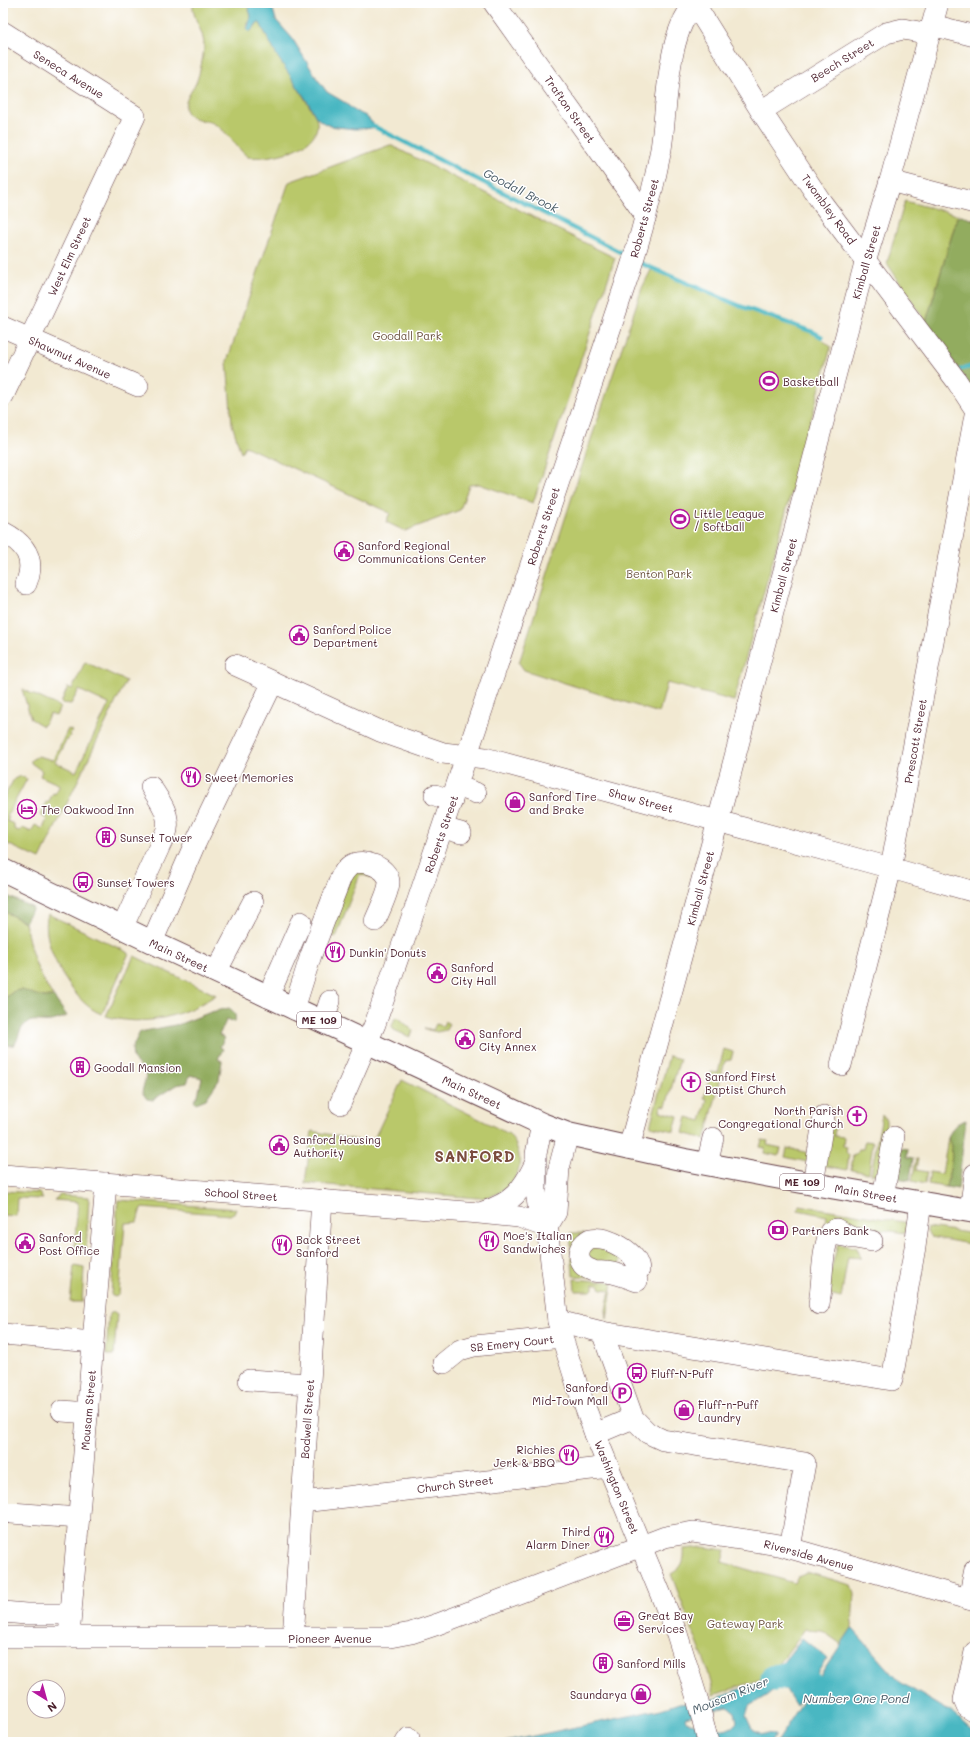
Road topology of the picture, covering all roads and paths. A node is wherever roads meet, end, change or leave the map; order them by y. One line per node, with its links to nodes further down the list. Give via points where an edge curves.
1 (494, 3): 11 (street, Trafton Street)
2 (695, 3): 7 (street, Twombley Road); 11 (street, Roberts Street, via 682,23 674,45 661,147)
3 (938, 3): 4 (street, Kimball Street)
4 (931, 29): 6 (street, Beech Street); 7 (street, Beech Street, via 903,29 886,33); 9 (street, Kimball Street)
5 (3, 32): 8 (street, Seneca Avenue)
6 (975, 36)
7 (761, 111): 12 (street, Twombley Road, via 822,203)
8 (135, 116): 14 (street, West Elm Street)
9 (890, 181): 10 (street); 12 (street, Kimball Street)
10 (975, 203)
11 (646, 216): 23 (street, Roberts Street, via 637,247 621,277 625,311 586,427)
12 (866, 259): 17 (street, Twombley Road); 25 (street, Kimball Street)
13 (3, 327): 14 (street, Shawmut Avenue)
14 (30, 339): 15 (street, Shawmut Avenue); 16 (street, West Elm Street)
15 (138, 386)
16 (3, 396)
17 (975, 409)
18 (975, 415): 26 (street, Prescott Street)
19 (3, 532): 20 (street, via 27,551 30,574)
20 (26, 584)
21 (235, 665): 22 (street, Shaw Street)
22 (273, 682): 23 (street, Shaw Street, via 311,700 358,729 380,731 443,753); 33 (street, via 199,851)
23 (467, 755): 25 (street, Shaw Street); 31 (street, Roberts Street, via 455,794 452,831 437,874)
24 (151, 787): 32 (street, via 166,811 169,822)
25 (718, 821): 26 (street, Shaw Street); 47 (street, Kimball Street, via 647,1049)
26 (891, 868): 28 (street, Shaw Street); 40 (street, Prescott Street)
27 (3, 870): 32 (highway, Main Street / ME 109)
28 (975, 892)
29 (253, 902): 34 (street)
30 (301, 922): 35 (street)
31 (391, 927): 37 (street, via 387,876 375,866 353,864 341,877 311,955); 39 (street, Roberts Street)
32 (122, 928): 33 (highway, Main Street / ME 109)
33 (152, 942): 34 (highway, Main Street / ME 109)
34 (216, 972): 35 (highway, Main Street / ME 109)
35 (268, 997): 37 (highway, Main Street / ME 109)
36 (330, 1001): 38 (street)
37 (294, 1009): 38 (highway, Main Street / ME 109)
38 (323, 1022): 39 (highway, Main Street / ME 109)
39 (367, 1043): 41 (street, Roberts Street); 43 (highway, Main Street / ME 109)
40 (841, 1065)
41 (340, 1104)
42 (824, 1116): 53 (street)
43 (542, 1124): 44 (highway, Main Street / ME 109); 48 (street, Washington Street)
44 (568, 1134): 47 (highway, Main Street / ME 109); 59 (street, via 559,1168 556,1212)
45 (713, 1138): 49 (street)
46 (894, 1138): 54 (street)
47 (629, 1148): 49 (highway, Main Street / ME 109)
48 (536, 1163): 58 (street, School Street, via 516,1195 496,1207); 59 (street, Washington Street, via 539,1212)
49 (707, 1164): 53 (highway, Main Street / ME 109)
50 (975, 1174): 57 (street)
51 (3, 1175): 52 (street, School Street)
52 (106, 1184): 55 (street, School Street, via 245,1202); 65 (street, Mousam Street, via 92,1261 96,1309)
53 (813, 1184): 54 (highway, Main Street / ME 109)
54 (884, 1196): 56 (highway, Main Street / ME 109)
55 (322, 1200): 58 (street, School Street); 68 (street, Bodwell Street)
56 (920, 1202): 57 (highway, Main Street / ME 109); 63 (street, SB Emery Court, via 915,1247 892,1380)
57 (972, 1211)
58 (479, 1213): 59 (street, School Street, via 519,1217)
59 (547, 1227): 62 (street, Washington Street)
60 (872, 1241): 61 (street, via 852,1238 836,1229 830,1232)
61 (819, 1304)
62 (560, 1329): 63 (street, SB Emery Court); 66 (street, SB Emery Court, via 460,1350); 72 (street, Washington Street)
63 (602, 1332): 71 (street)
64 (3, 1334): 65 (street)
65 (94, 1342): 70 (street, Mousam Street)
66 (444, 1364)
67 (249, 1380): 68 (street)
68 (310, 1384): 74 (street, Bodwell Street)
69 (62, 1411): 70 (street)
70 (88, 1413): 76 (street, Mousam Street)
71 (633, 1418): 72 (street); 78 (street, via 648,1433 663,1440 805,1463)
72 (595, 1434): 73 (street, Washington Street)
73 (609, 1467): 74 (street, Church Street, via 545,1466); 77 (street, Washington Street)
74 (302, 1502): 85 (street, Bodwell Street)
75 (11, 1513): 76 (street)
76 (79, 1518): 82 (street, Mousam Street)
77 (641, 1547): 78 (street, Riverside Avenue, via 666,1537 693,1532); 85 (street, Pioneer Avenue, via 411,1633 383,1638); 88 (street, Washington Street, via 677,1634)
78 (790, 1548): 80 (street, Riverside Avenue)
79 (975, 1569): 80 (street)
80 (972, 1600)
81 (3, 1612): 82 (street)
82 (70, 1614): 84 (street, Mousam Street)
83 (3, 1637): 84 (street, Pioneer Avenue)
84 (69, 1637): 85 (street, Pioneer Avenue)
85 (293, 1638)
86 (975, 1652): 87 (street, via 964,1700 967,1707)
87 (975, 1712)
88 (708, 1742)

